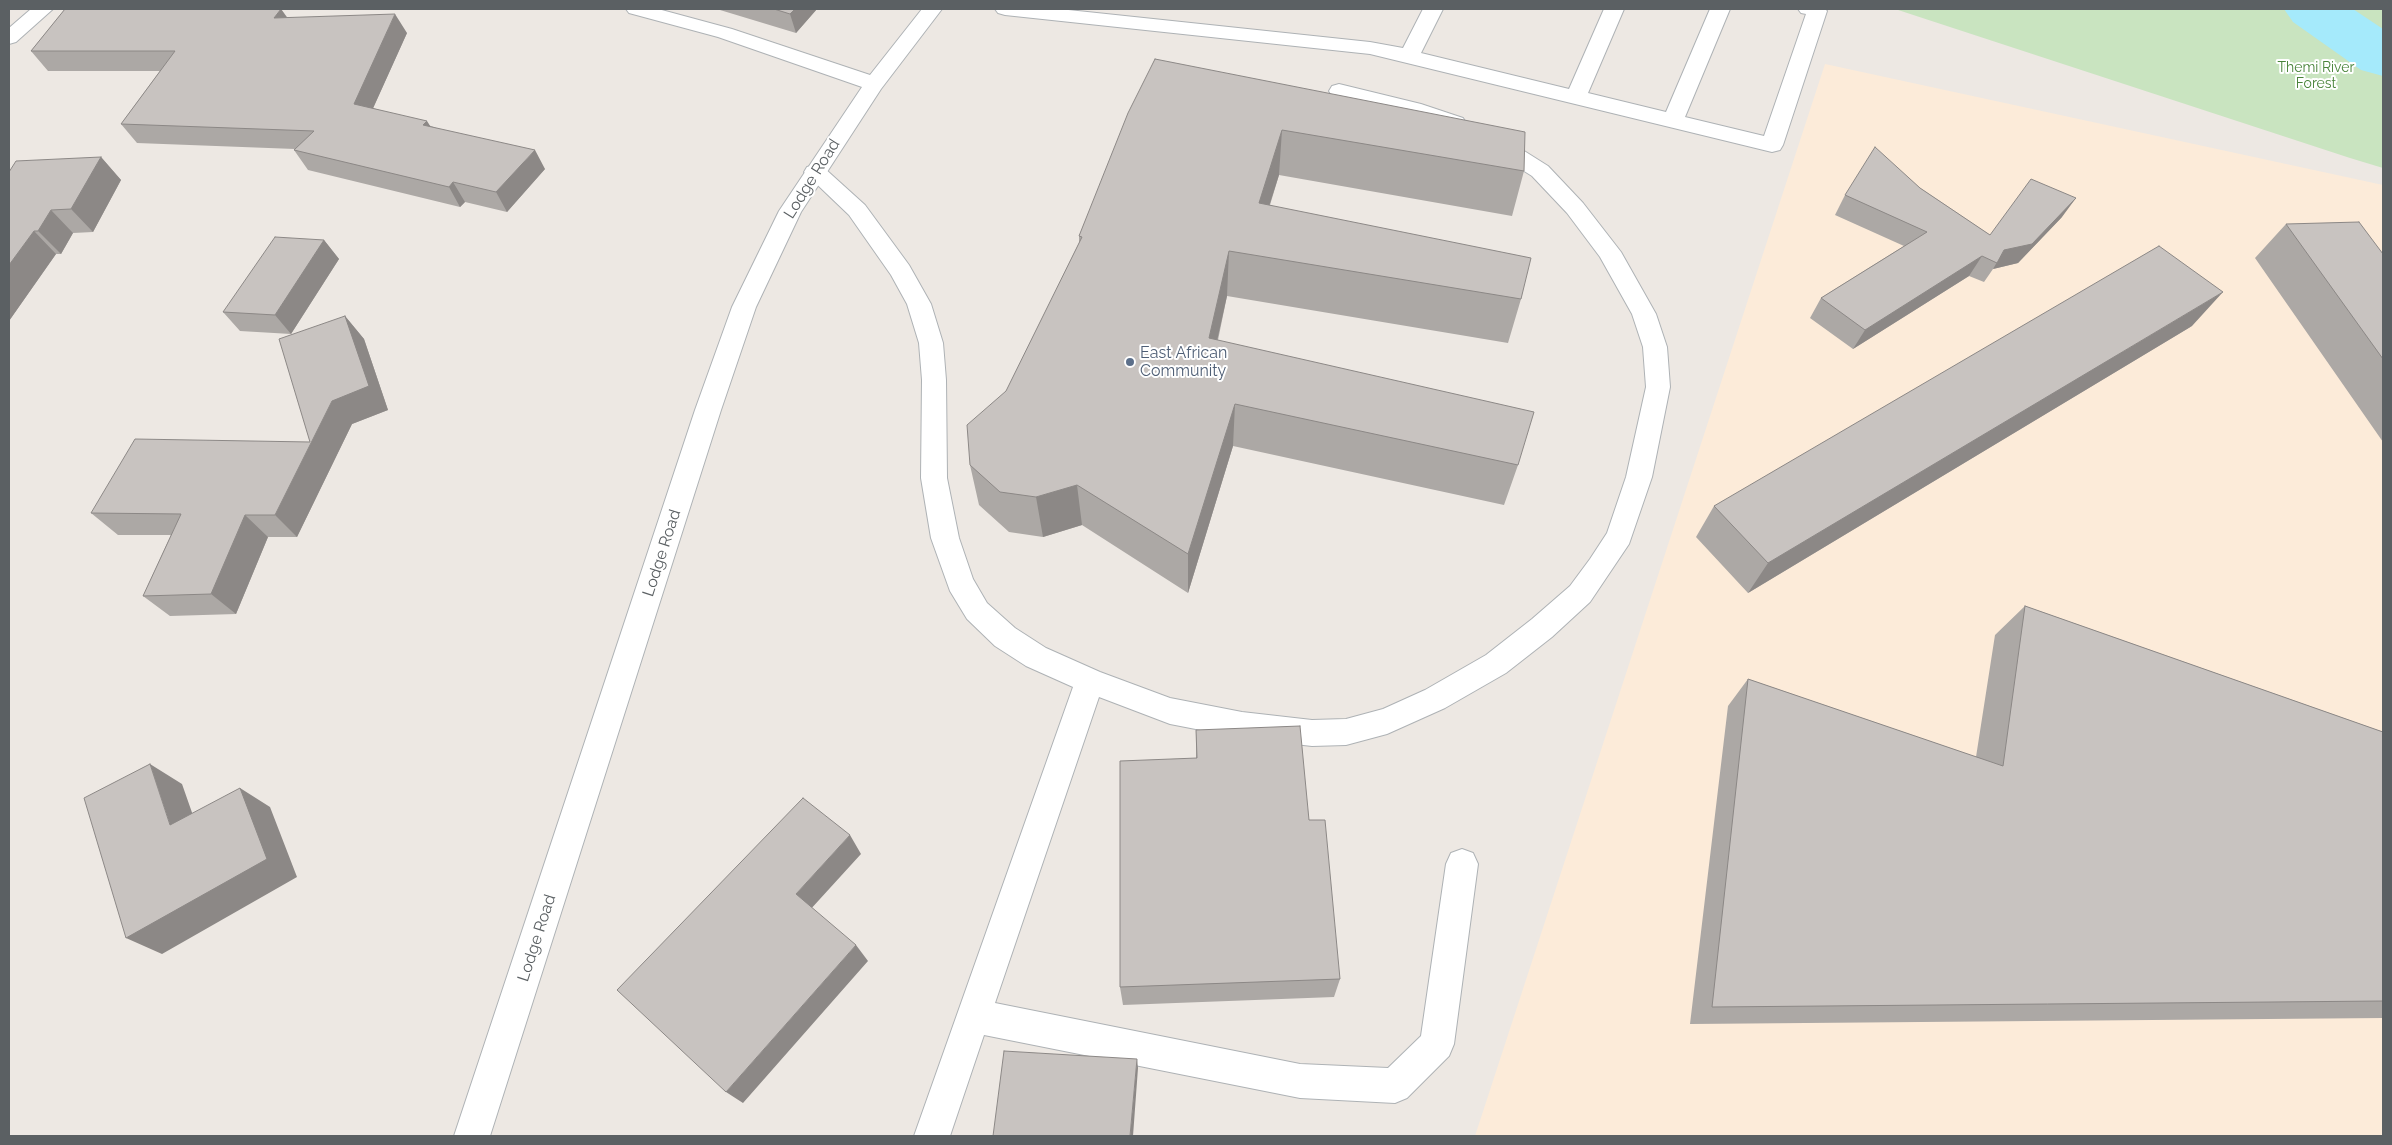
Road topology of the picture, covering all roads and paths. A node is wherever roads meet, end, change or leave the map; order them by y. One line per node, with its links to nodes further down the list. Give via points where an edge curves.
1 (43, 9): 9 (street)
2 (636, 9): 11 (street, via 726,33)
3 (932, 9): 11 (street, Lodge Road)
4 (1005, 9): 10 (street, via 1370,48)
5 (1433, 9): 10 (street)
6 (1614, 9): 13 (street)
7 (1720, 9): 14 (street)
8 (1808, 9): 14 (street, via 1817,11 1772,145)
9 (9, 38)
10 (1409, 56): 13 (street)
11 (874, 84): 15 (street, Lodge Road)
12 (1339, 91): 16 (street, via 1414,109 1455,123 1496,143 1540,171 1575,208 1609,252 1647,322 1655,346 1658,387 1639,477 1619,536 1580,594 1542,628 1496,664 1388,721 1346,732 1312,733 1242,725 1170,710)
13 (1575, 98): 14 (street)
14 (1673, 120)
15 (815, 172): 16 (street, via 857,210 881,240 919,304 931,343 934,478 945,538 960,583 977,611 1004,637 1036,657); 19 (street, Lodge Road, via 790,211 744,308)
16 (1090, 681): 18 (street)
17 (1462, 864): 18 (street, via 1437,1044 1395,1086 1300,1081)
18 (974, 1016): 20 (street)
19 (472, 1136)
20 (932, 1136)

